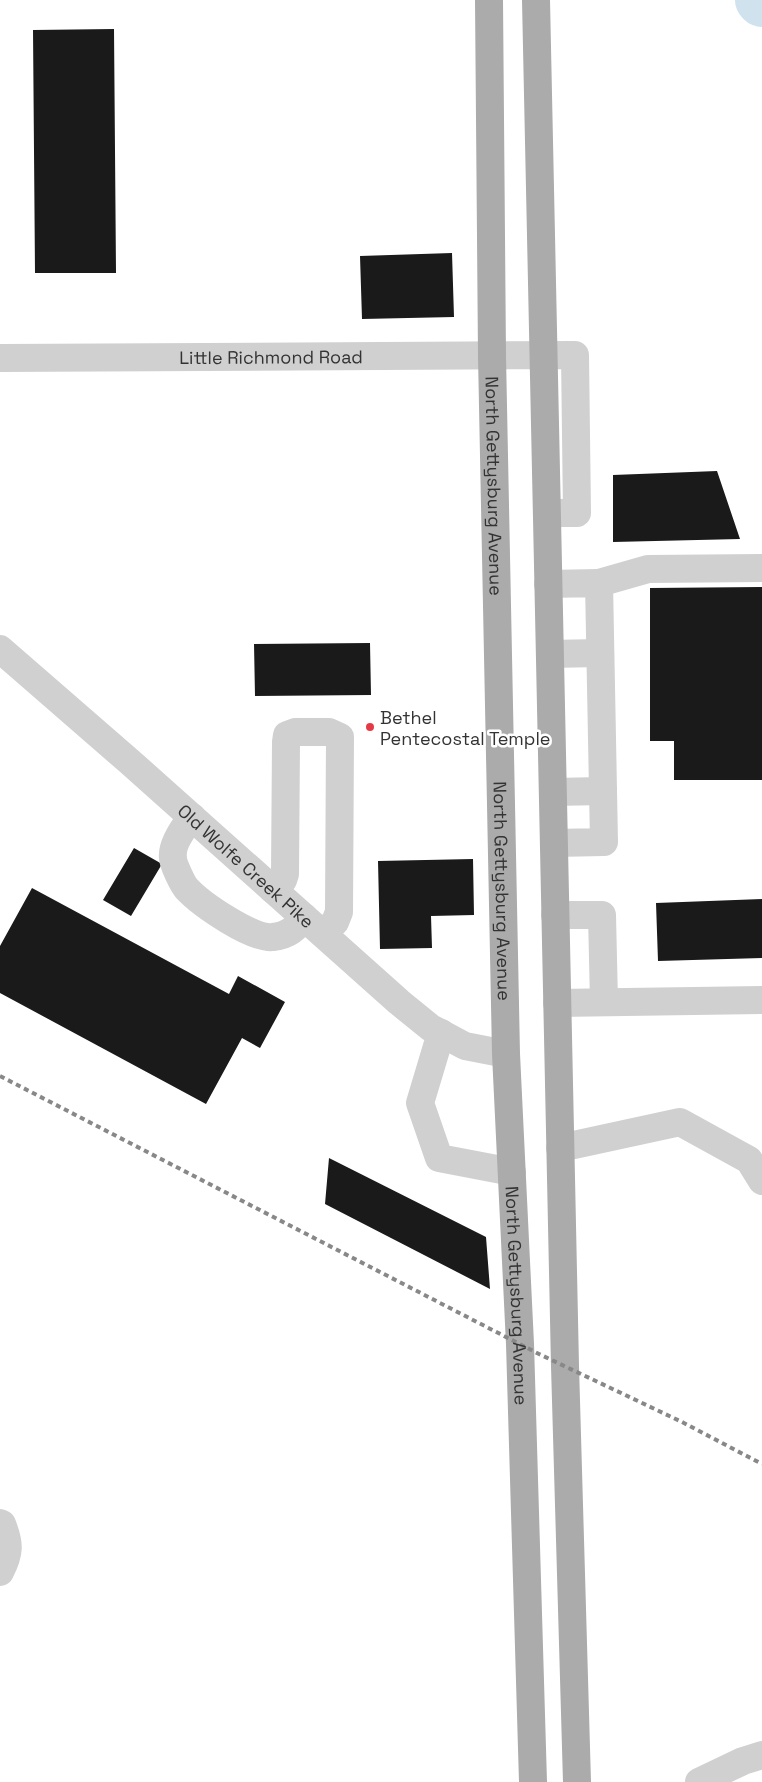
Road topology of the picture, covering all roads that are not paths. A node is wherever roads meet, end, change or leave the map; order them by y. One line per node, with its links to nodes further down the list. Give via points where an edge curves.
1 (489, 1): 3 (main road, North Gettysburg Avenue)
2 (536, 5): 4 (main road)
3 (492, 356): 4 (street, Little Richmond Road); 5 (street, Little Richmond Road); 26 (main road, North Gettysburg Avenue)
4 (544, 356): 6 (street, Little Richmond Road, via 575,355); 7 (main road)
5 (0, 358)
6 (576, 445): 7 (street); 8 (street, via 578,513)
7 (545, 446): 8 (main road)
8 (547, 514): 11 (main road)
9 (762, 568): 10 (street, via 648,569)
10 (599, 583): 11 (street); 13 (street)
11 (548, 584): 14 (main road)
12 (0, 649): 17 (street, Old Wolfe Creek Pike)
13 (600, 653): 14 (street); 15 (street)
14 (550, 654): 16 (main road)
15 (603, 791): 16 (street); 18 (street, via 604,842)
16 (553, 792): 18 (main road)
17 (192, 817): 19 (street, Old Wolfe Creek Pike); 21 (street, via 178,835 172,857 186,888 218,914 254,934 272,938)
18 (554, 843): 20 (main road)
19 (272, 889): 21 (street, Old Wolfe Creek Pike); 21 (street, via 285,874 287,736 295,732 329,732 340,737 339,912 334,922)
20 (555, 915): 23 (street, via 602,915); 24 (main road)
21 (313, 925): 25 (street, Old Wolfe Creek Pike, via 399,1002)
22 (762, 1000): 23 (street)
23 (604, 1002): 24 (street)
24 (557, 1003): 27 (main road)
25 (441, 1033): 26 (street, Old Wolfe Creek Pike, via 465,1046); 28 (street, via 420,1103 439,1158)
26 (506, 1054): 28 (main road, North Gettysburg Avenue)
27 (560, 1148): 29 (street, via 680,1122 749,1160); 34 (main road)
28 (512, 1172): 33 (main road, North Gettysburg Avenue)
29 (762, 1181)
30 (0, 1523): 31 (street, via 9,1542 7,1560)
31 (0, 1572)
32 (762, 1755): 35 (street)
33 (533, 1782)
34 (577, 1782)
35 (699, 1782)

